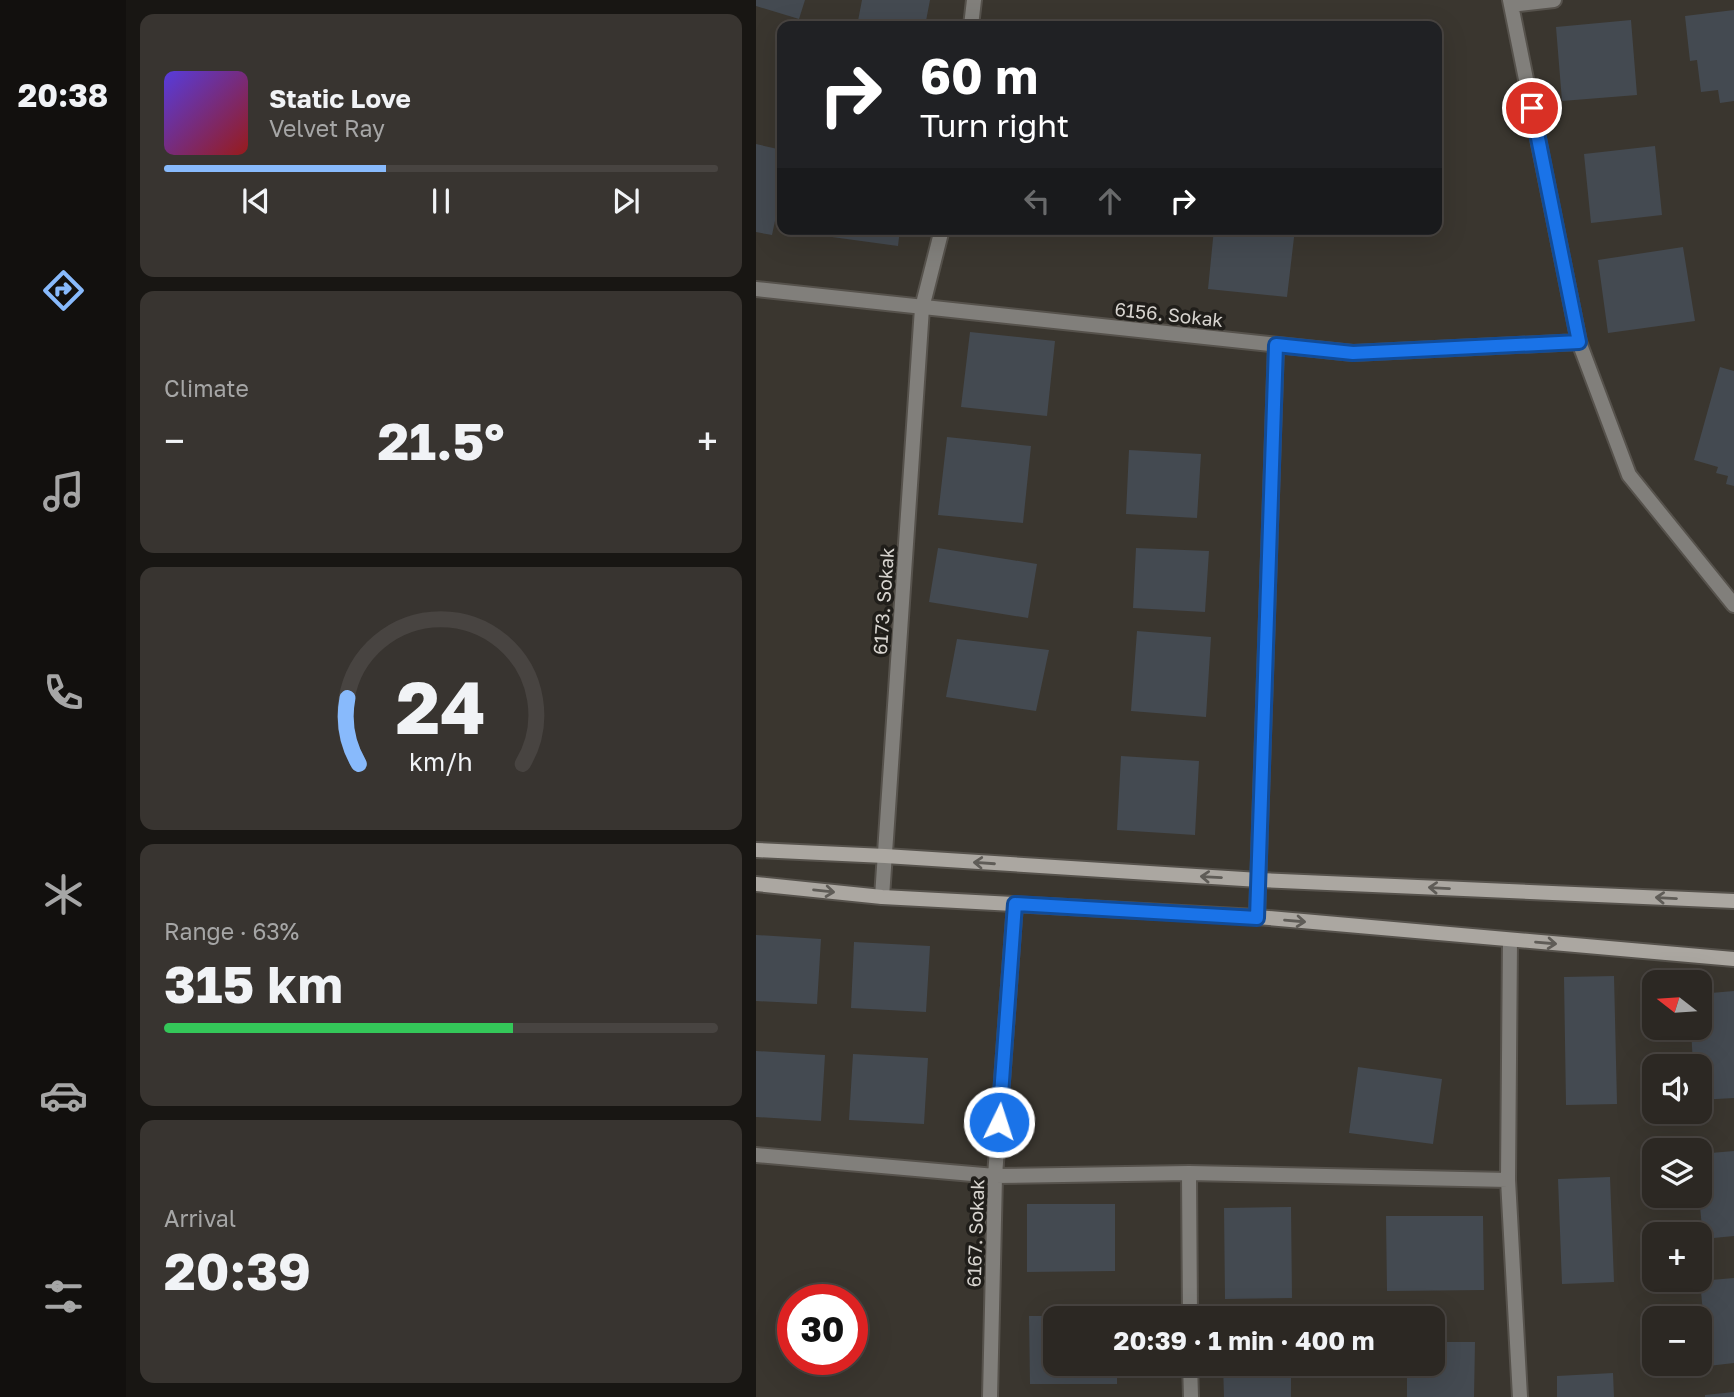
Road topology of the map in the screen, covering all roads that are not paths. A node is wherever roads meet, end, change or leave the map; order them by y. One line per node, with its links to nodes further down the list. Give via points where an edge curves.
1 (974, 0): 4 (street)
2 (1554, 0): 3 (street)
3 (1511, 2): 8 (street)
4 (972, 21)
5 (940, 235): 7 (street, 6173. Sokak)
6 (756, 289): 7 (street, 6156. Sokak)
7 (922, 308): 9 (street, 6156. Sokak); 12 (street, 6173. Sokak)
8 (1579, 342): 9 (street, 6156. Sokak, via 1353,353); 10 (street, via 1629,475)
9 (1276, 345): 13 (street)
10 (1734, 604)
11 (756, 850): 12 (street)
12 (885, 856): 13 (street, one-way to 12); 15 (street, 6173. Sokak)
13 (1259, 880): 16 (street, one-way to 13); 18 (street)
14 (756, 884): 15 (street, one-way to 15)
15 (882, 897): 17 (street)
16 (1734, 901)
17 (1015, 904): 18 (street); 23 (street, 6167. Sokak)
18 (1257, 918): 19 (street, one-way to 19)
19 (1510, 940): 20 (street, one-way to 20); 24 (street)
20 (1734, 959)
21 (756, 1155): 23 (street)
22 (1189, 1173): 23 (street); 24 (street); 25 (street)
23 (995, 1177): 27 (street, 6167. Sokak)
24 (1508, 1180): 29 (street)
25 (1190, 1306)
26 (1190, 1376): 28 (street)
27 (990, 1397)
28 (1191, 1397)
29 (1520, 1397)

